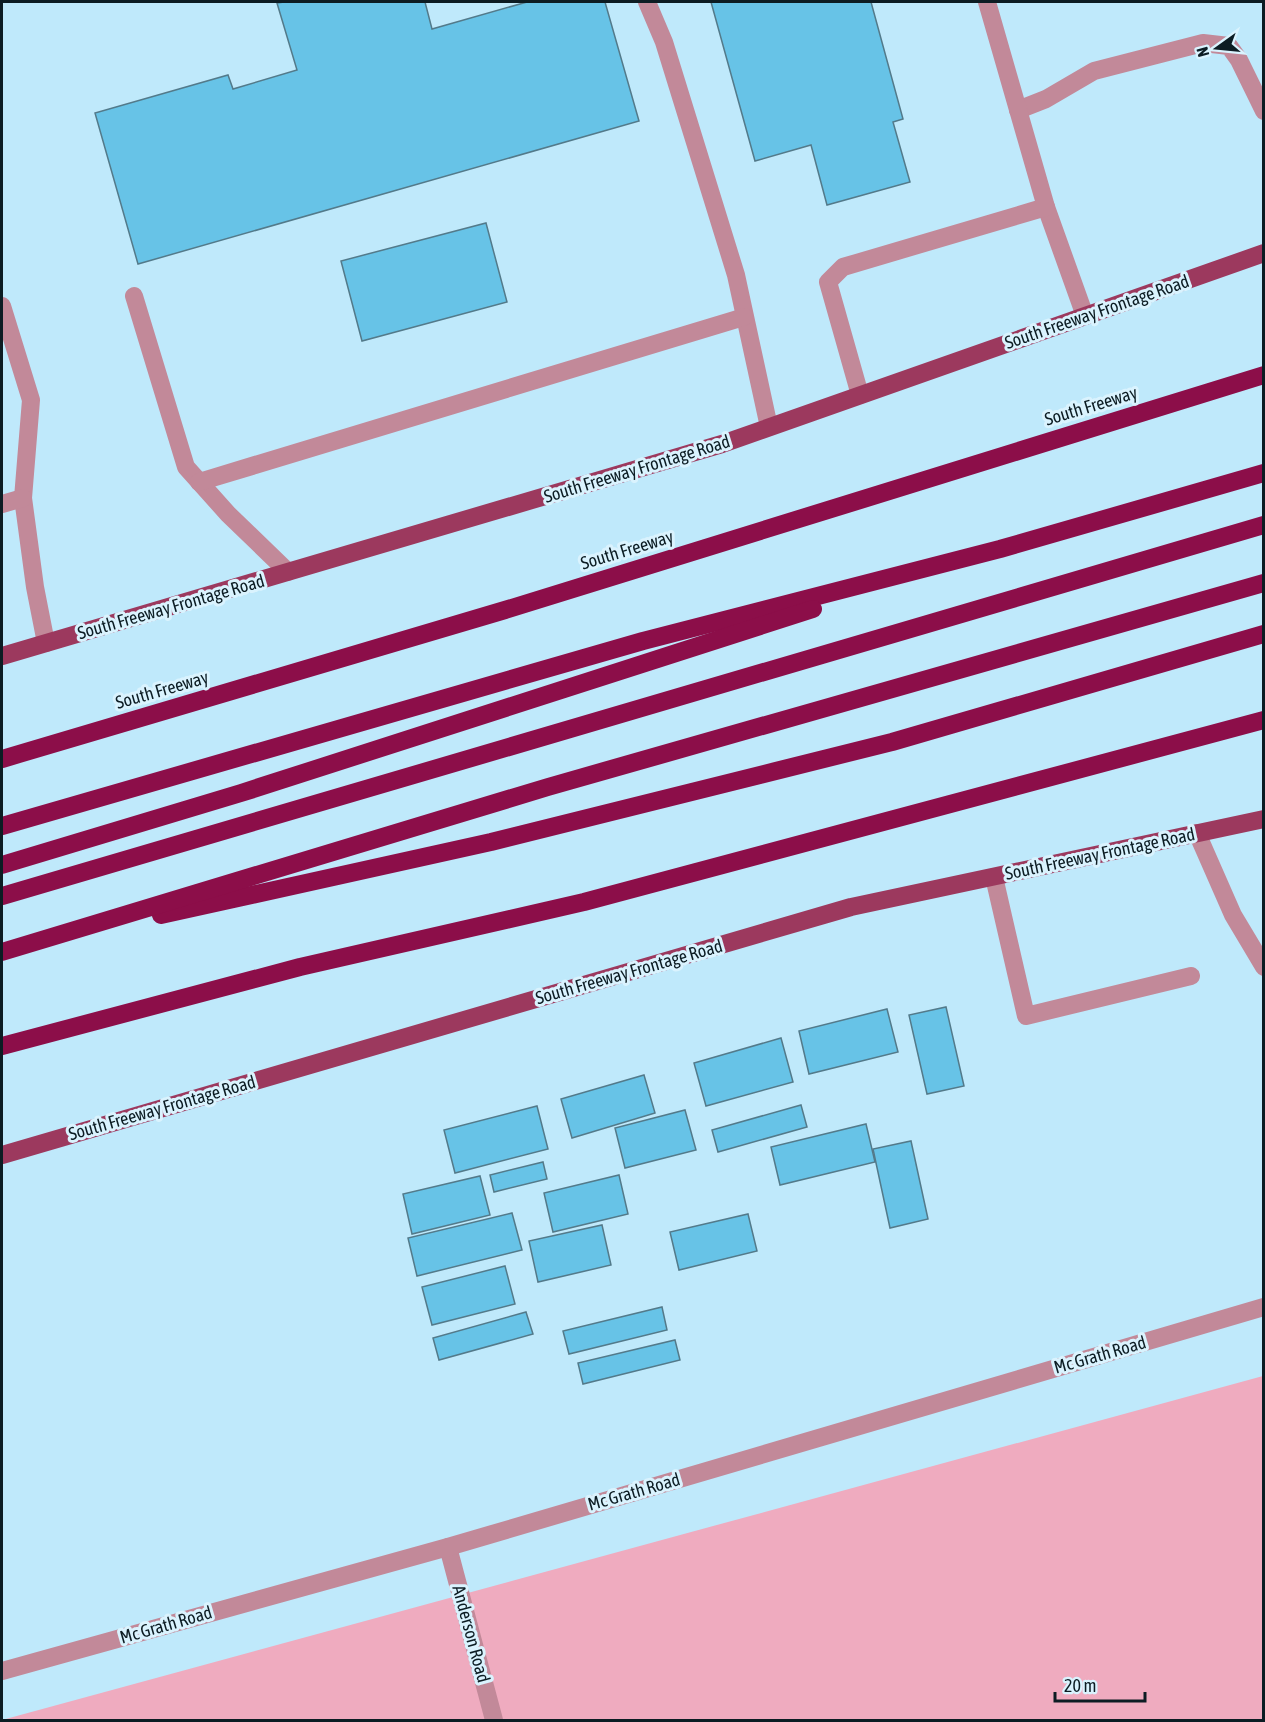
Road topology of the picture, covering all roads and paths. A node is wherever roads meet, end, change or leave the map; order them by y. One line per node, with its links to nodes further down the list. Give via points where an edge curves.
1 (647, 2): 10 (street, via 664,42 736,275)
2 (987, 2): 3 (street)
3 (1018, 110): 4 (street, via 1094,71 1203,43 1229,46); 5 (street)
4 (1263, 111)
5 (1046, 207): 9 (street); 12 (street, via 843,267 828,282)
6 (1263, 253): 9 (main road, South Freeway Frontage Road)
7 (134, 296): 15 (street, via 186,467)
8 (2, 306): 16 (street, via 32,400)
9 (1085, 316): 12 (main road, South Freeway Frontage Road)
10 (744, 317): 13 (street); 15 (street)
11 (1263, 375): 26 (highway, South Freeway, via 516,607)
12 (860, 395): 13 (main road, South Freeway Frontage Road)
13 (769, 427): 20 (main road, South Freeway Frontage Road)
14 (1263, 473): 19 (highway)
15 (199, 482): 20 (street)
16 (23, 498): 17 (street); 23 (street)
17 (2, 504)
18 (1263, 525): 32 (highway)
19 (1000, 549): 28 (highway, via 643,641); 30 (highway, via 241,794)
20 (288, 572): 23 (main road, South Freeway Frontage Road)
21 (1263, 583): 33 (highway, via 548,787)
22 (1263, 634): 33 (highway, via 892,742 491,842)
23 (46, 643): 24 (main road, South Freeway Frontage Road)
24 (2, 657)
25 (1263, 720): 37 (highway, via 584,902 300,967)
26 (2, 759)
27 (1263, 819): 29 (main road, South Freeway Frontage Road)
28 (2, 826)
29 (1197, 833): 31 (main road, South Freeway Frontage Road); 35 (street, via 1233,915)
30 (2, 866)
31 (994, 877): 36 (street, via 1026,1016); 38 (main road, South Freeway Frontage Road, via 851,908)
32 (2, 896)
33 (24, 945): 34 (highway)
34 (2, 952)
35 (1263, 967)
36 (1191, 976)
37 (2, 1046)
38 (2, 1155)
39 (1263, 1307): 40 (street, Mc Grath Road)
40 (448, 1547): 41 (street, Mc Grath Road); 42 (street, Anderson Road)
41 (2, 1671)
42 (494, 1720)

